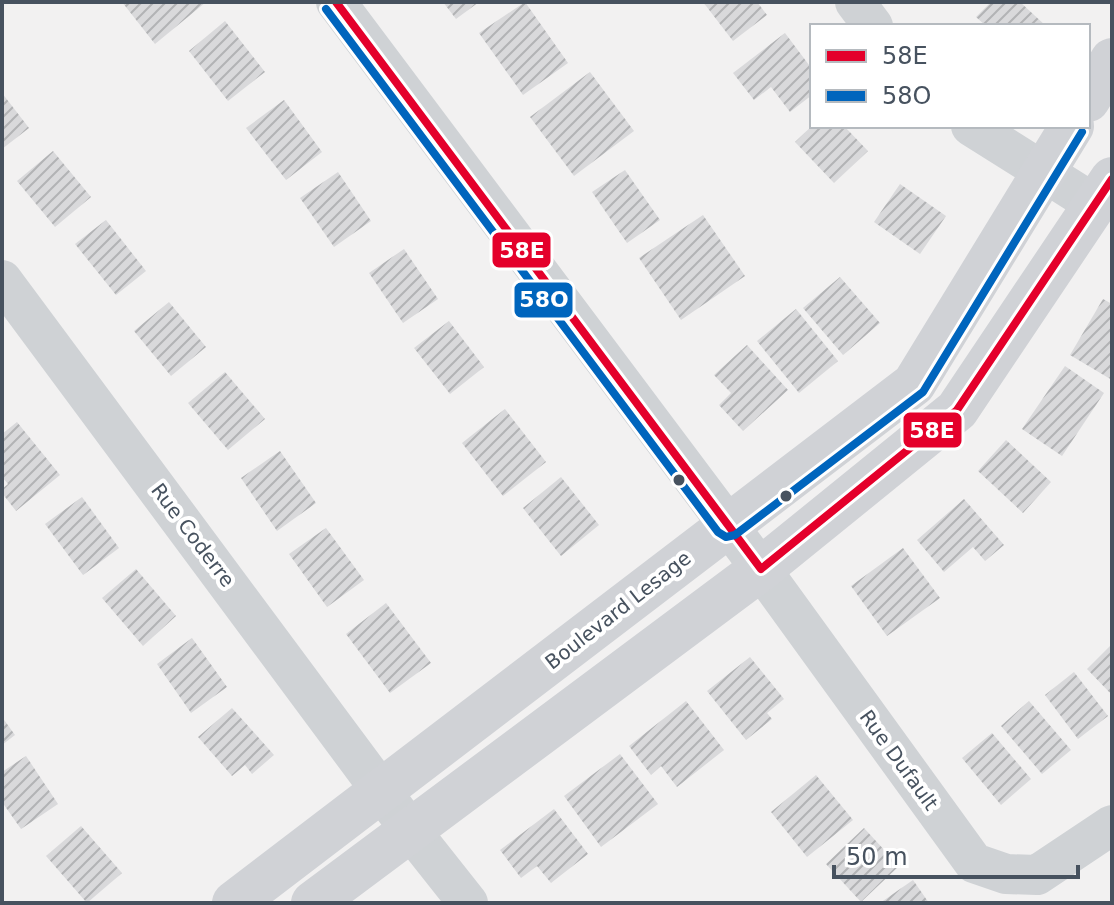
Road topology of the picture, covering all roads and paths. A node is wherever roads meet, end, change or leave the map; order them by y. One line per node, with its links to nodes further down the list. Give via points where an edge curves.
1 (336, 2): 11 (street, Rue Dufault)
2 (855, 2): 3 (street)
3 (872, 24)
4 (1112, 60): 5 (street)
5 (1090, 97)
6 (974, 128): 8 (street)
7 (1071, 128): 8 (street, Boulevard Lesage)
8 (1043, 174): 9 (street); 11 (street, Boulevard Lesage, via 914,384)
9 (1104, 192): 12 (street, via 957,410)
10 (2, 280): 13 (street, Rue Coderre)
11 (728, 525): 12 (street, Rue Dufault); 13 (street, Boulevard Lesage)
12 (761, 569): 14 (street, Rue Dufault, via 974,863 1006,874 1037,875); 15 (street)
13 (383, 790): 15 (street, Rue Coderre); 16 (street, Boulevard Lesage)
14 (1112, 825)
15 (411, 831): 17 (street); 18 (street, Rue Coderre)
16 (234, 903)
17 (313, 903)
18 (468, 903)

